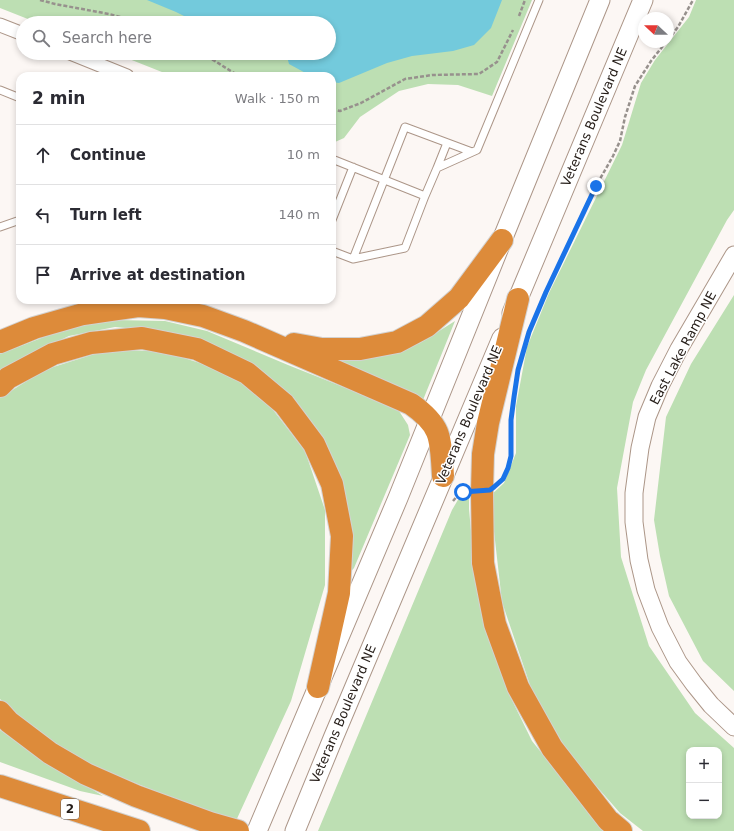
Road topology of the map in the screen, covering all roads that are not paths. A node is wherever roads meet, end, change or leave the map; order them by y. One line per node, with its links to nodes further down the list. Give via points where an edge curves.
1 (539, 0): 11 (lane, via 477,150)
2 (600, 0): 20 (main road)
3 (643, 0): 24 (main road, Veterans Boulevard NE)
4 (0, 25): 5 (street)
5 (16, 31)
6 (87, 60): 7 (street)
7 (117, 72)
8 (0, 90): 9 (lane)
9 (16, 96)
10 (447, 143): 11 (lane); 14 (lane); 15 (lane, via 405,127)
11 (472, 152): 14 (lane)
12 (336, 161): 13 (lane)
13 (353, 167): 15 (lane); 17 (lane)
14 (437, 168): 16 (lane)
15 (384, 180): 16 (lane); 23 (lane)
16 (425, 196): 23 (lane, via 405,248)
17 (336, 204)
18 (16, 222): 19 (lane)
19 (0, 228)
20 (502, 240): 25 (highway, via 459,298 427,326 397,342 360,349 322,349); 28 (main road)
21 (336, 253): 23 (lane)
22 (734, 255): 32 (street, East Lake Ramp NE, via 679,348 647,417 634,493 634,522 646,590 660,627 678,662 694,684)
23 (353, 259)
24 (518, 298): 29 (main road, Veterans Boulevard NE); 38 (highway, via 483,454 484,563 495,624 518,687 552,748 608,820)
25 (244, 331): 26 (highway, via 203,316 165,308 138,306 83,314 34,328); 28 (highway, via 411,404)
26 (0, 342)
27 (0, 386): 30 (highway, via 8,378 53,354 91,343 142,338 197,349 247,373 284,404 314,444 332,484 342,536 339,593)
28 (430, 420): 29 (highway, via 437,431 441,448); 30 (main road)
29 (443, 476): 37 (main road, Veterans Boulevard NE)
30 (318, 688): 36 (main road)
31 (0, 712): 35 (highway, via 9,722 50,753 86,774 136,796)
32 (734, 727)
33 (0, 786): 34 (highway, 2)
34 (139, 831)
35 (238, 831)
36 (257, 831)
37 (295, 831)
38 (621, 831)

